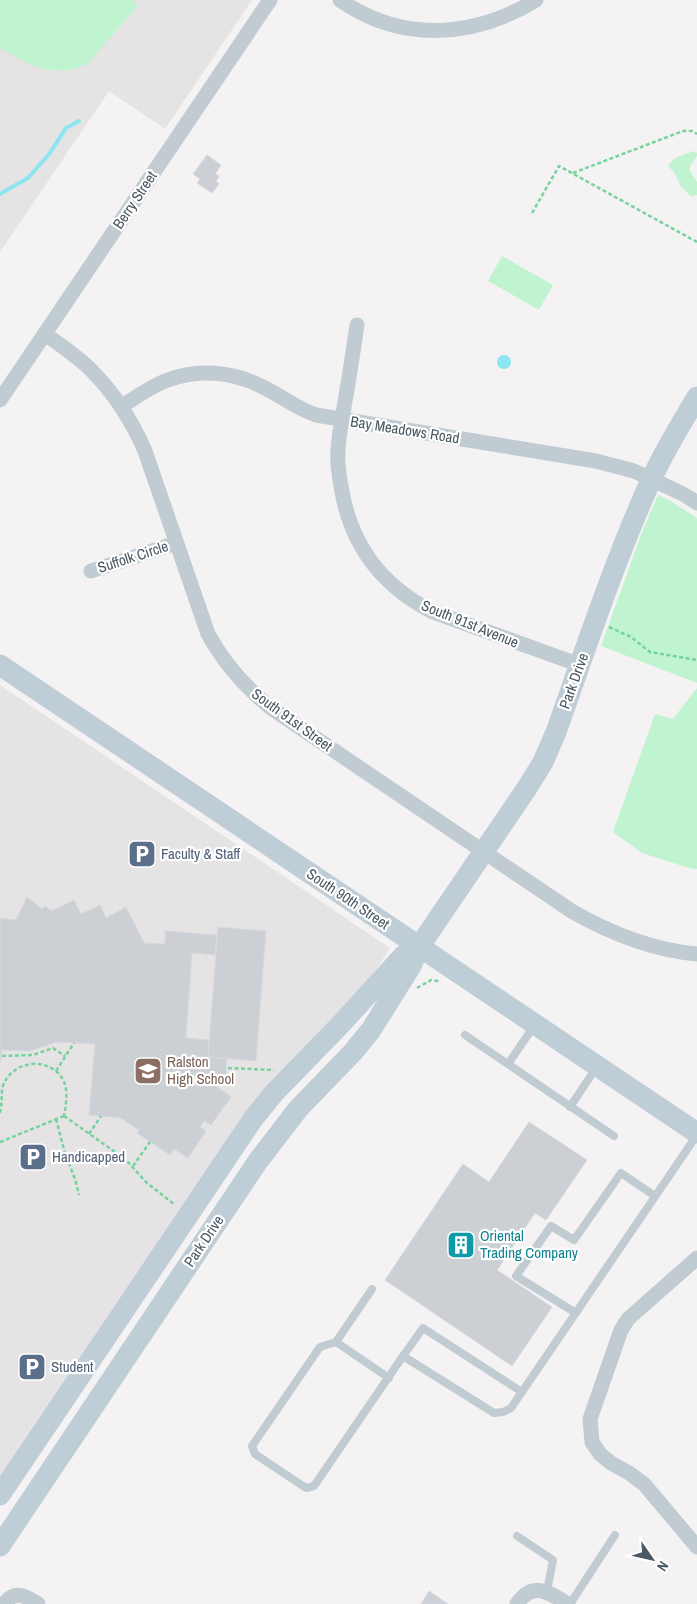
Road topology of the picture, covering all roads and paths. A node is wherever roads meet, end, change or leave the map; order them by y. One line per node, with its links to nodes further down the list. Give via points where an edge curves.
1 (270, 0): 9 (street, Berry Street)
2 (340, 0): 3 (street, via 386,22 438,31 492,22)
3 (536, 0)
4 (697, 134): 5 (path, via 683,131)
5 (573, 174): 6 (path, via 559,166); 7 (path)
6 (532, 213)
7 (697, 242)
8 (357, 325): 13 (street, South 91st Avenue)
9 (45, 334): 11 (street, Berry Street); 12 (street, South 91st Street, via 90,369)
10 (697, 398): 14 (street, Park Drive)
11 (0, 400)
12 (121, 407): 13 (street, Bay Meadows Road, via 166,380 210,373 245,379 302,410); 16 (street, South 91st Street, via 146,450)
13 (342, 420): 14 (street, Bay Meadows Road, via 596,461); 20 (street, South 91st Avenue, via 338,466 344,505 359,544 384,578 408,598 433,612)
14 (651, 478): 15 (street, Bay Meadows Road); 20 (street, Park Drive)
15 (697, 503)
16 (176, 543): 17 (street, Suffolk Circle); 22 (street, South 91st Street, via 208,634 224,661 245,686 271,708)
17 (91, 571)
18 (607, 626): 19 (path, via 631,637 650,652)
19 (697, 660)
20 (580, 664): 22 (street, Park Drive, via 543,762)
21 (0, 665): 23 (street, South 90th Street)
22 (484, 853): 23 (street, Park Drive); 24 (street, South 91st Street, via 606,930 663,949)
23 (420, 947): 25 (street, South 90th Street); 56 (street, Park Drive, via 403,956 253,1119); 59 (street, Park Drive, via 371,1030 298,1109 258,1161)
24 (697, 954)
25 (535, 1025): 30 (lane); 31 (street, South 90th Street)
26 (465, 1035): 30 (lane)
27 (74, 1043): 29 (path)
28 (2, 1056): 29 (path, via 33,1054 53,1048)
29 (65, 1056): 34 (path)
30 (508, 1064): 35 (lane)
31 (598, 1066): 35 (lane); 41 (street, South 90th Street)
32 (228, 1068): 33 (path)
33 (283, 1070)
34 (56, 1071): 36 (path, via 38,1064 18,1068 4,1081); 37 (path, via 66,1090)
35 (570, 1107): 42 (lane)
36 (0, 1113)
37 (64, 1116): 39 (path); 40 (path)
38 (101, 1116): 40 (path)
39 (56, 1119): 43 (path); 46 (path)
40 (89, 1134): 45 (path)
41 (697, 1134): 47 (lane)
42 (614, 1136)
43 (0, 1142)
44 (150, 1142): 45 (path)
45 (133, 1166): 48 (path, via 155,1191)
46 (79, 1195)
47 (655, 1196): 51 (lane); 51 (lane, via 621,1173 574,1240 551,1226 516,1276)
48 (181, 1209)
49 (697, 1258): 60 (street, via 628,1319 621,1330 590,1419 592,1442 600,1454 644,1484)
50 (372, 1289): 52 (lane)
51 (576, 1313): 55 (lane)
52 (336, 1342): 54 (lane); 54 (lane, via 320,1347 252,1446 254,1454 306,1488 314,1486)
53 (403, 1356): 54 (lane); 55 (lane, via 494,1413 511,1408); 55 (lane, via 423,1328)
54 (388, 1378)
55 (522, 1392)
56 (0, 1495)
57 (615, 1535): 65 (lane)
58 (517, 1536): 61 (lane, via 553,1560)
59 (0, 1546)
60 (697, 1547)
61 (547, 1591): 63 (street, via 535,1590); 65 (street)
62 (10, 1599): 64 (street, via 25,1595)
63 (520, 1599)
64 (38, 1604)
65 (569, 1604)

